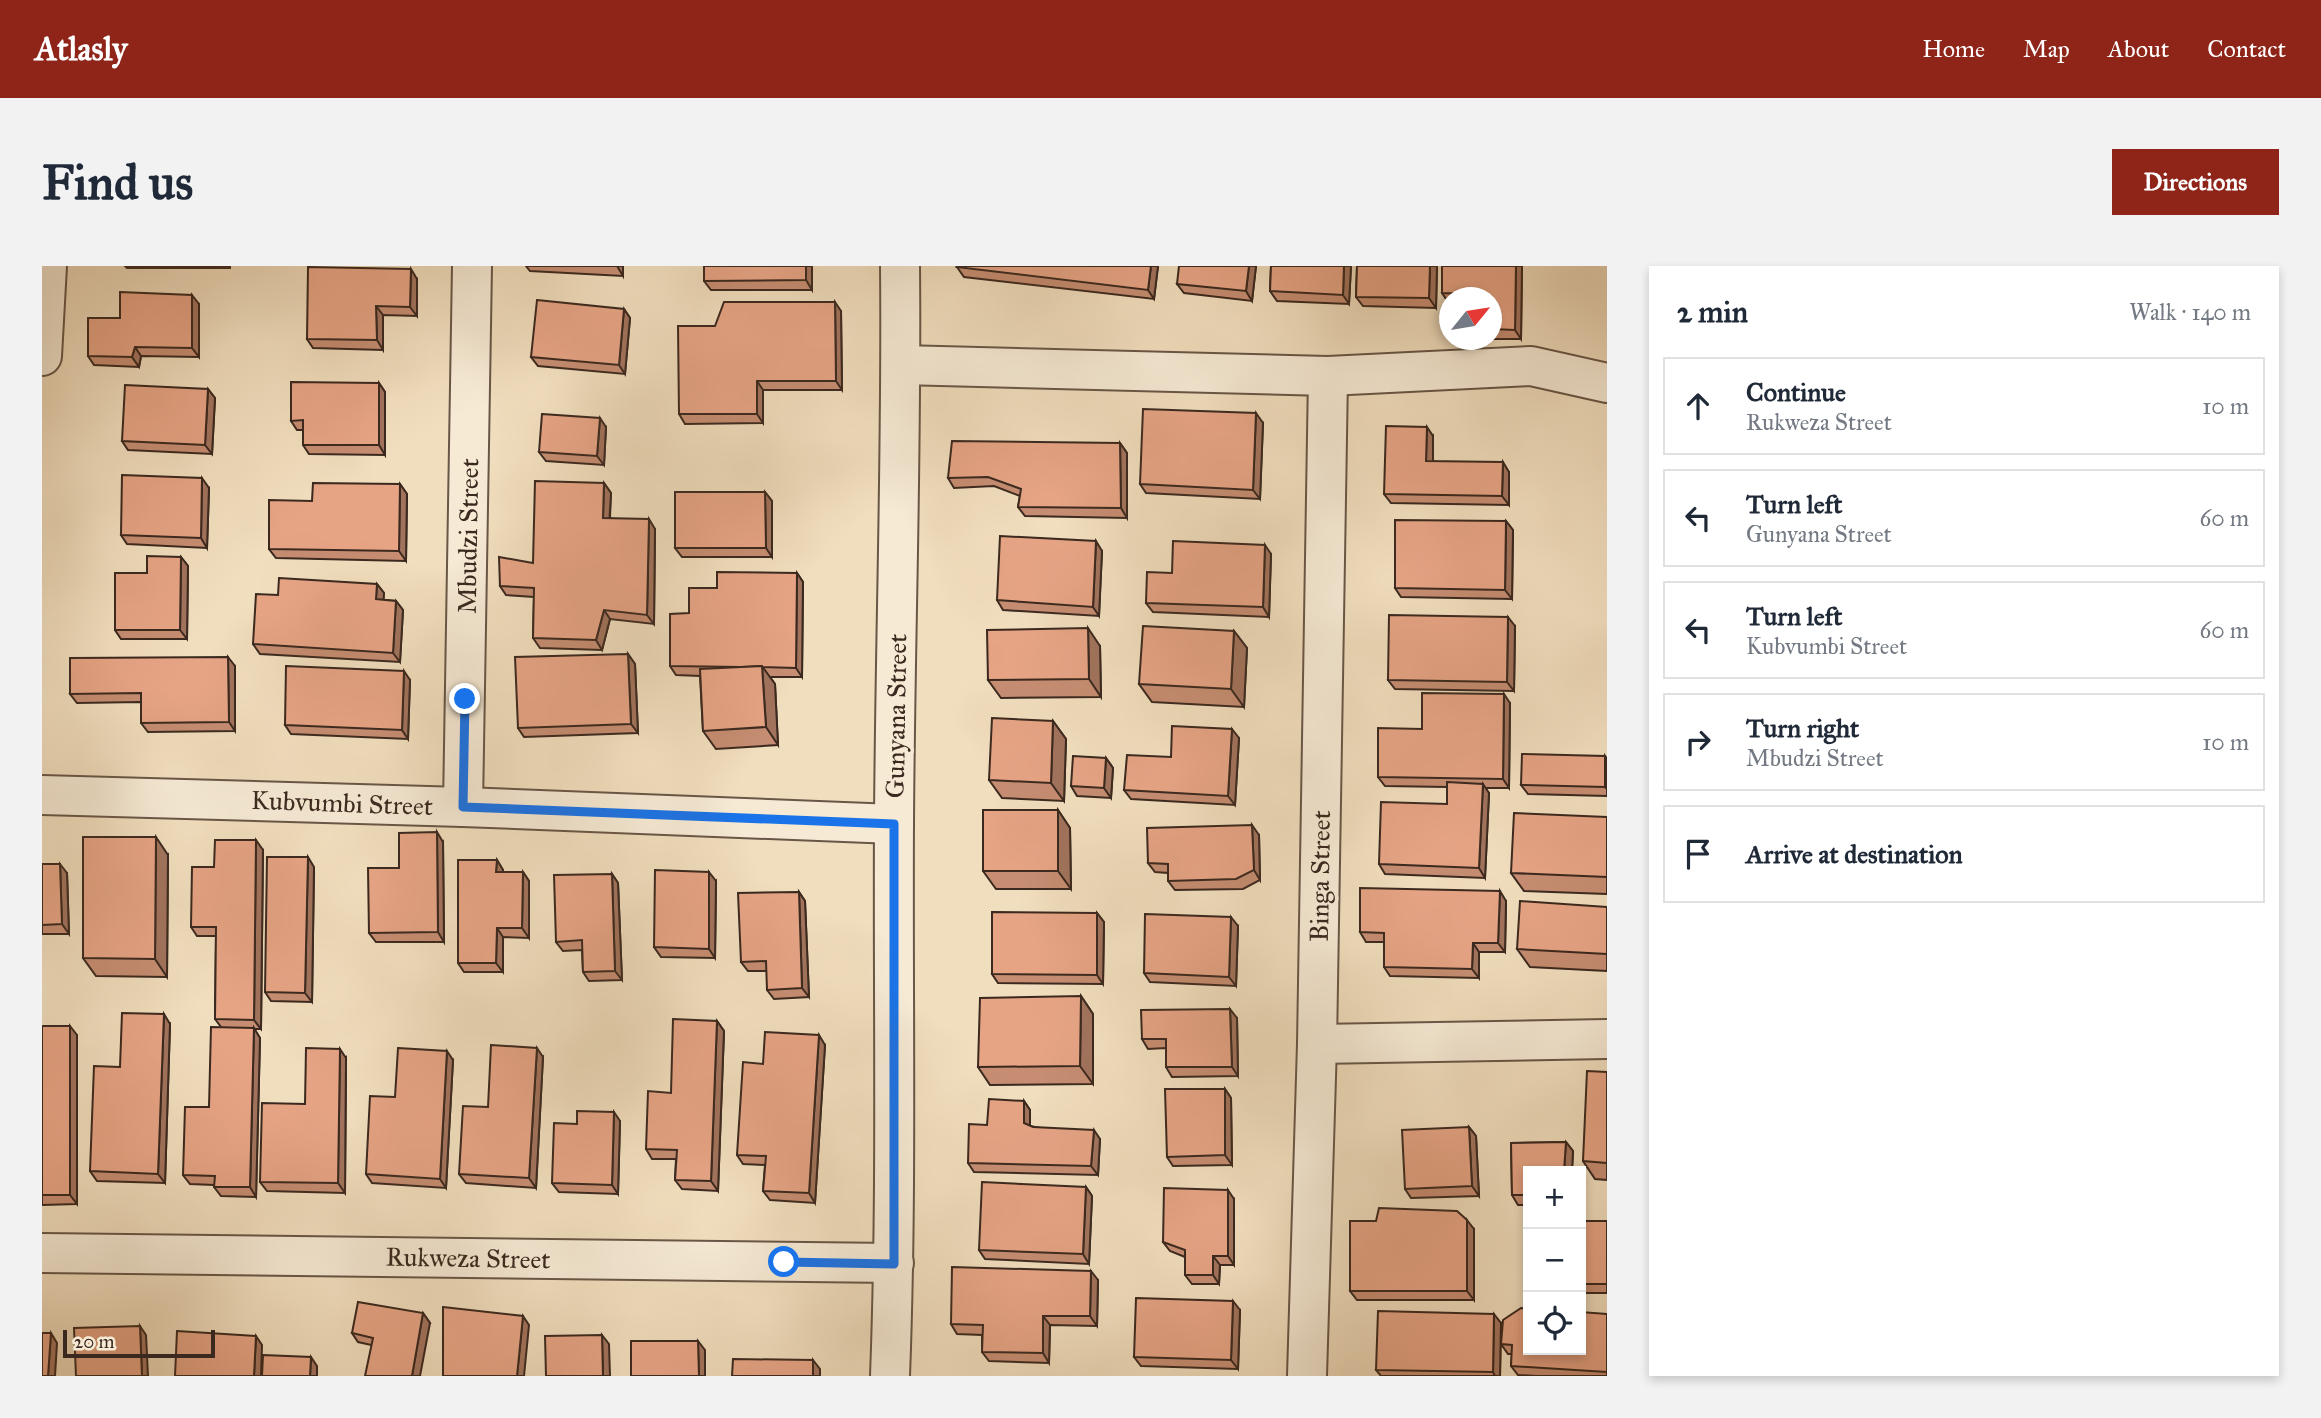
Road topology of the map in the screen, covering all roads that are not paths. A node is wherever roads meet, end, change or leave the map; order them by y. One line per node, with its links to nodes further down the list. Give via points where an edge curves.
1 (47, 266): 4 (street)
2 (472, 266): 9 (street, Mbudzi Street)
3 (900, 266): 5 (street, Gunyana Street)
4 (42, 356)
5 (901, 365): 6 (street); 10 (street, Gunyana Street)
6 (1328, 376): 7 (street, via 1531,366); 12 (street, Binga Street)
7 (1607, 383)
8 (42, 795): 9 (street, Kubvumbi Street)
9 (463, 807): 10 (street, Kubvumbi Street)
10 (894, 824): 14 (street, Gunyana Street)
11 (1607, 1039): 12 (street)
12 (1317, 1044): 16 (street, Binga Street)
13 (42, 1253): 14 (street, Rukweza Street)
14 (894, 1264): 15 (street, Gunyana Street)
15 (890, 1376)
16 (1307, 1376)

